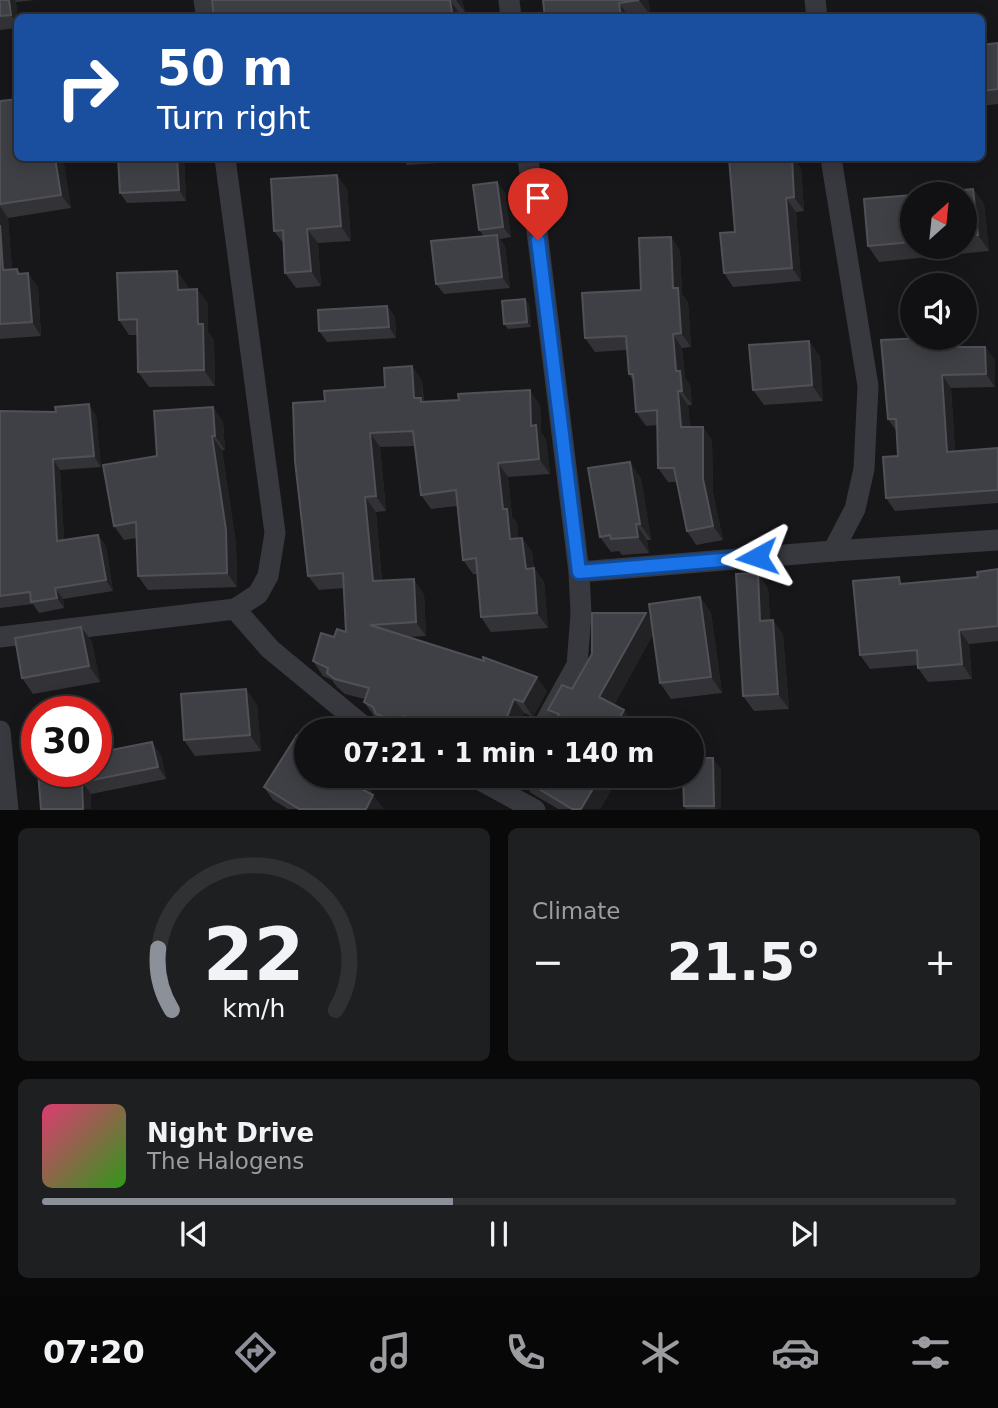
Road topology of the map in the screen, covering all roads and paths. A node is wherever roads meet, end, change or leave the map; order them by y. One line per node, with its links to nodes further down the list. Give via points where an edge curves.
1 (225, 161): 7 (street, via 275,533 268,576 258,594)
2 (528, 161): 6 (street)
3 (831, 161): 5 (street, via 867,386 864,469 855,509)
4 (998, 540): 5 (street)
5 (833, 551): 6 (street)
6 (579, 572): 10 (street, via 577,664)
7 (235, 609): 8 (street); 9 (street, via 270,649)
8 (0, 637)
9 (354, 718)
10 (548, 718)
11 (0, 731): 13 (street)
12 (508, 788): 14 (street)
13 (8, 810)
14 (535, 810)

